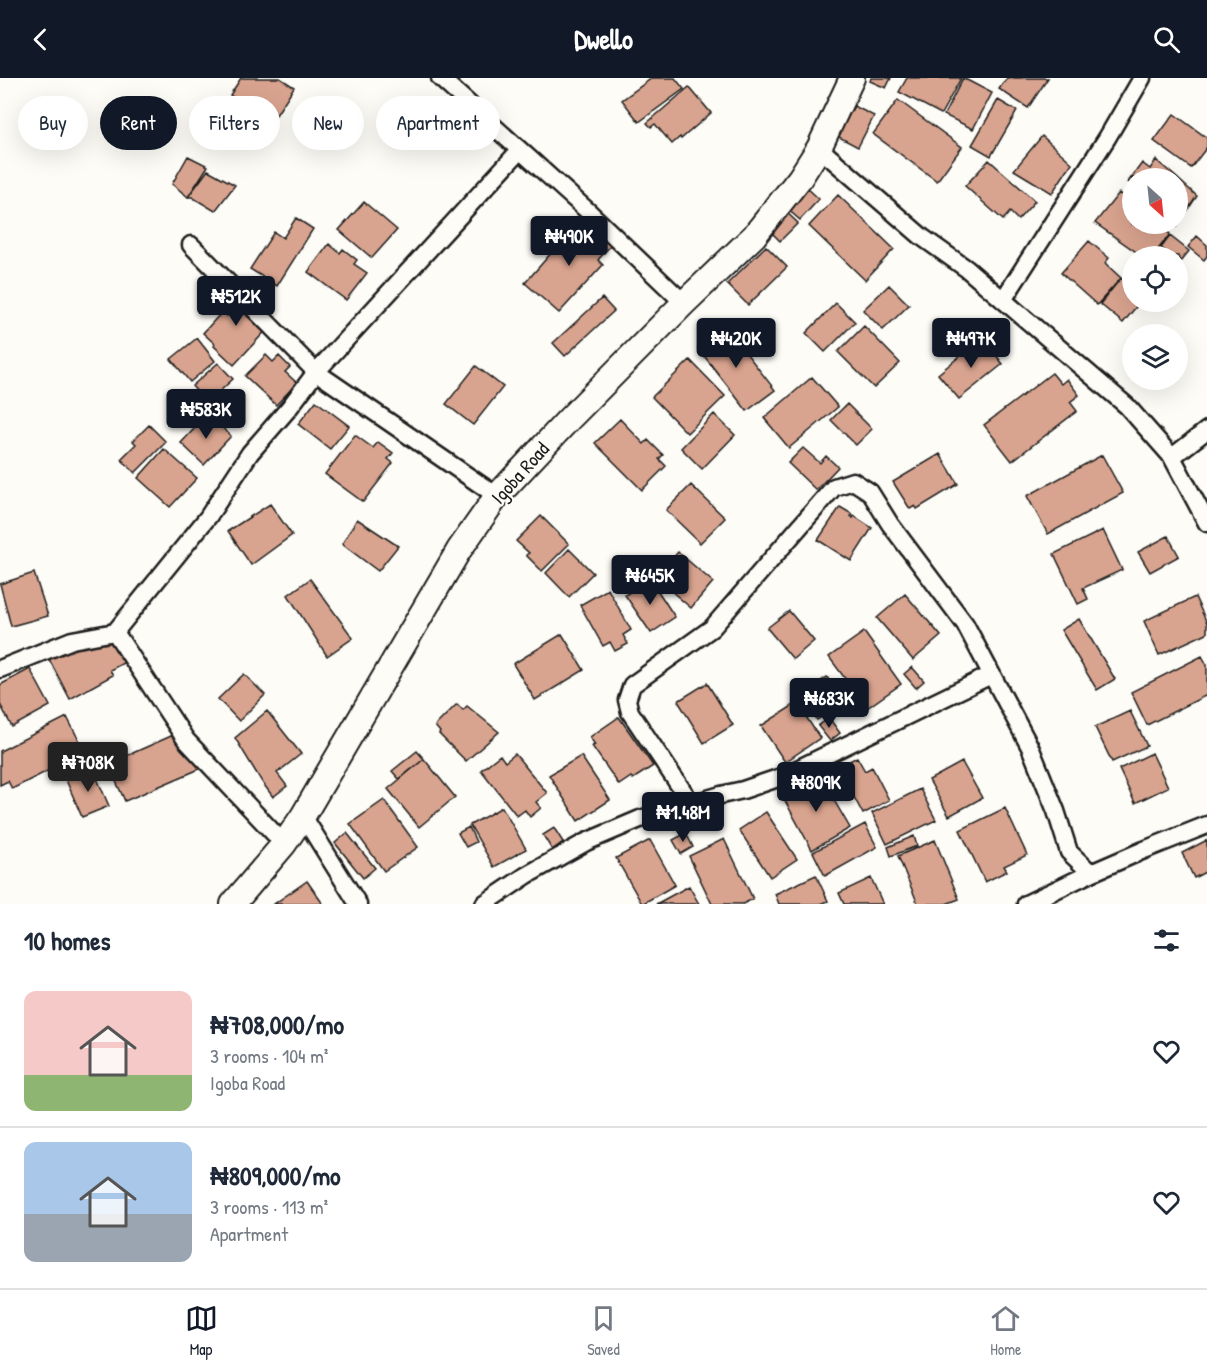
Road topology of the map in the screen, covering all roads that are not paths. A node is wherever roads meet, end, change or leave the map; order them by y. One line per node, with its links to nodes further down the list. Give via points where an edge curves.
1 (440, 78): 5 (street)
2 (852, 78): 4 (street, Igoba Road)
3 (1142, 78): 7 (street)
4 (819, 148): 7 (street, via 922,237); 8 (street, Igoba Road, via 754,236)
5 (520, 150): 8 (street); 9 (street)
6 (191, 245): 9 (street)
7 (1003, 300): 11 (street, via 1128,406)
8 (684, 303): 12 (street, Igoba Road)
9 (316, 372): 12 (street); 14 (street, via 250,453 208,517)
10 (1207, 430): 11 (street)
11 (1172, 457): 13 (street)
12 (497, 496): 18 (street, Igoba Road, via 459,550)
13 (1207, 523)
14 (115, 632): 15 (street, via 72,640); 20 (street, via 186,740)
15 (0, 669)
16 (991, 675): 17 (street, via 782,777); 17 (street, via 965,624 870,492 853,481 834,487 712,627 632,684 627,700 630,712); 21 (street, via 1030,747 1069,852)
17 (691, 803): 24 (street, via 586,842)
18 (303, 816): 20 (street, Igoba Road); 23 (street)
19 (1207, 825): 21 (street)
20 (284, 844): 22 (street, Igoba Road)
21 (1091, 873): 25 (street)
22 (233, 904)
23 (358, 904)
24 (484, 904)
25 (1026, 904)

